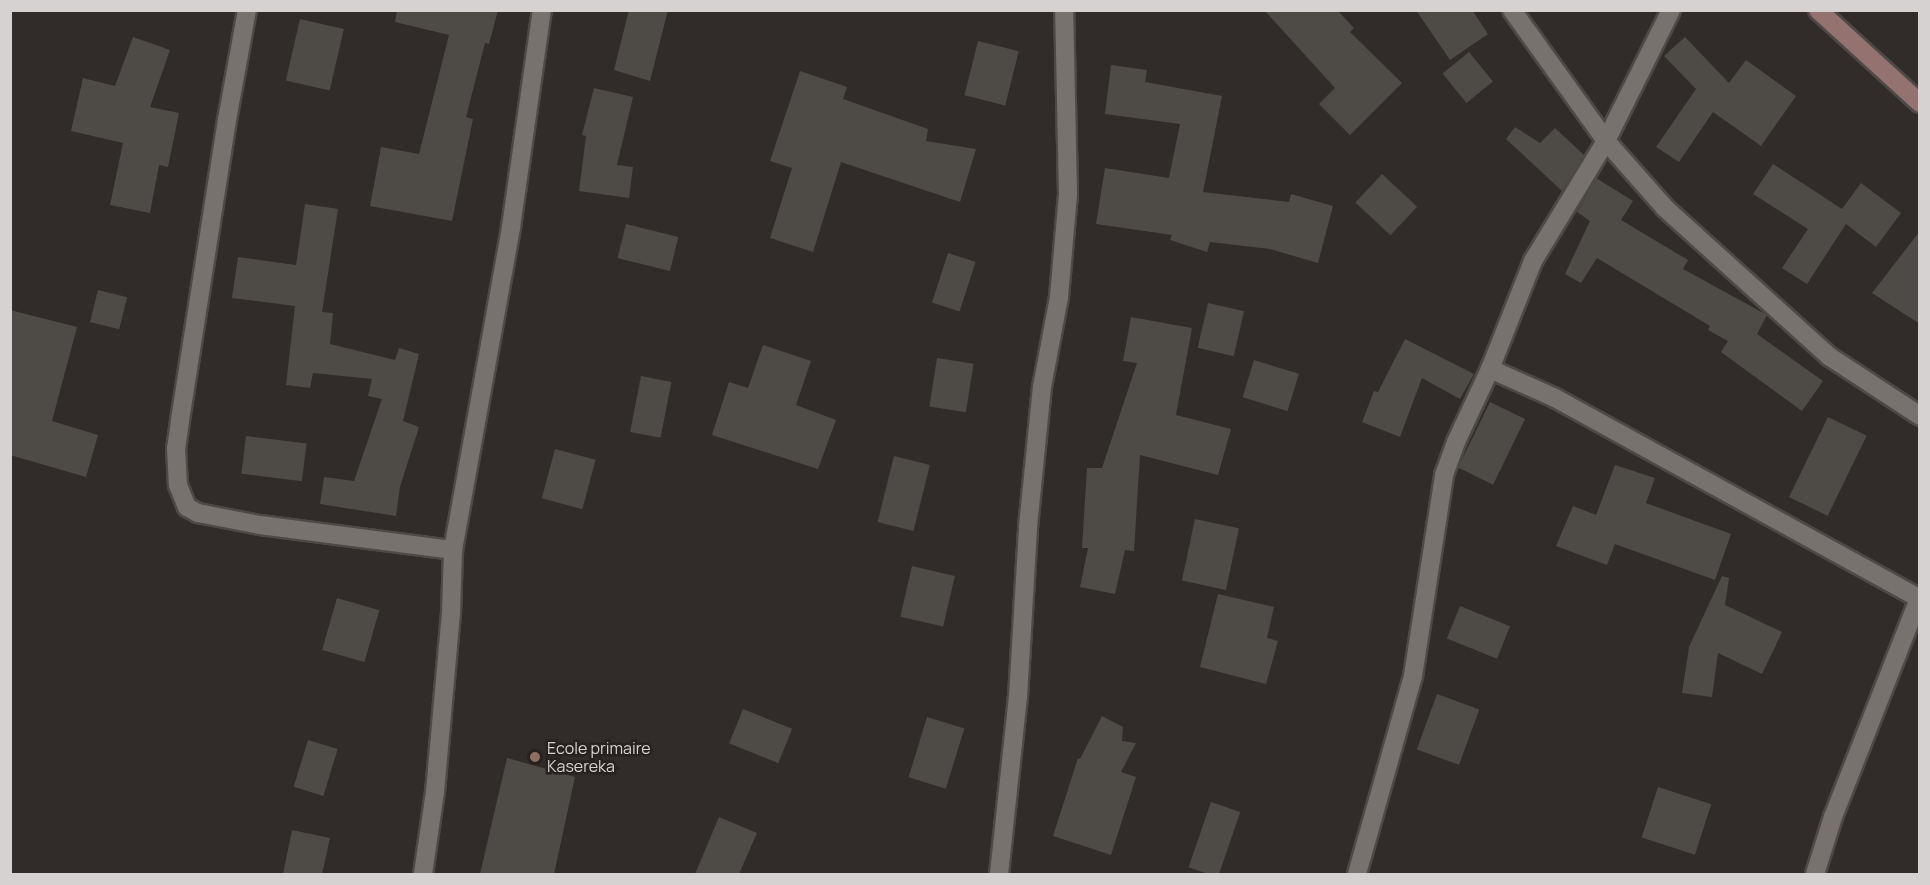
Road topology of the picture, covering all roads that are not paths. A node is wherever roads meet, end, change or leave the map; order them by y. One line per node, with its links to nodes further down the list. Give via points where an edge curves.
1 (247, 10): 11 (street, via 176,448 178,485 187,507 198,513)
2 (542, 10): 11 (street, via 511,227)
3 (1064, 10): 14 (street, via 1068,194 1059,297 1042,387 1028,527 1018,697)
4 (1512, 10): 8 (street)
5 (1671, 10): 8 (street)
6 (1818, 10): 7 (street)
7 (1920, 103)
8 (1606, 141): 9 (street, via 1533,261); 10 (street, via 1665,208 1830,357)
9 (1490, 369): 12 (street, via 1555,398); 15 (street, via 1444,475 1413,676)
10 (1920, 416)
11 (453, 550): 13 (street, via 439,744)
12 (1919, 597): 16 (street)
13 (423, 874)
14 (999, 874)
15 (1357, 874)
16 (1815, 874)

